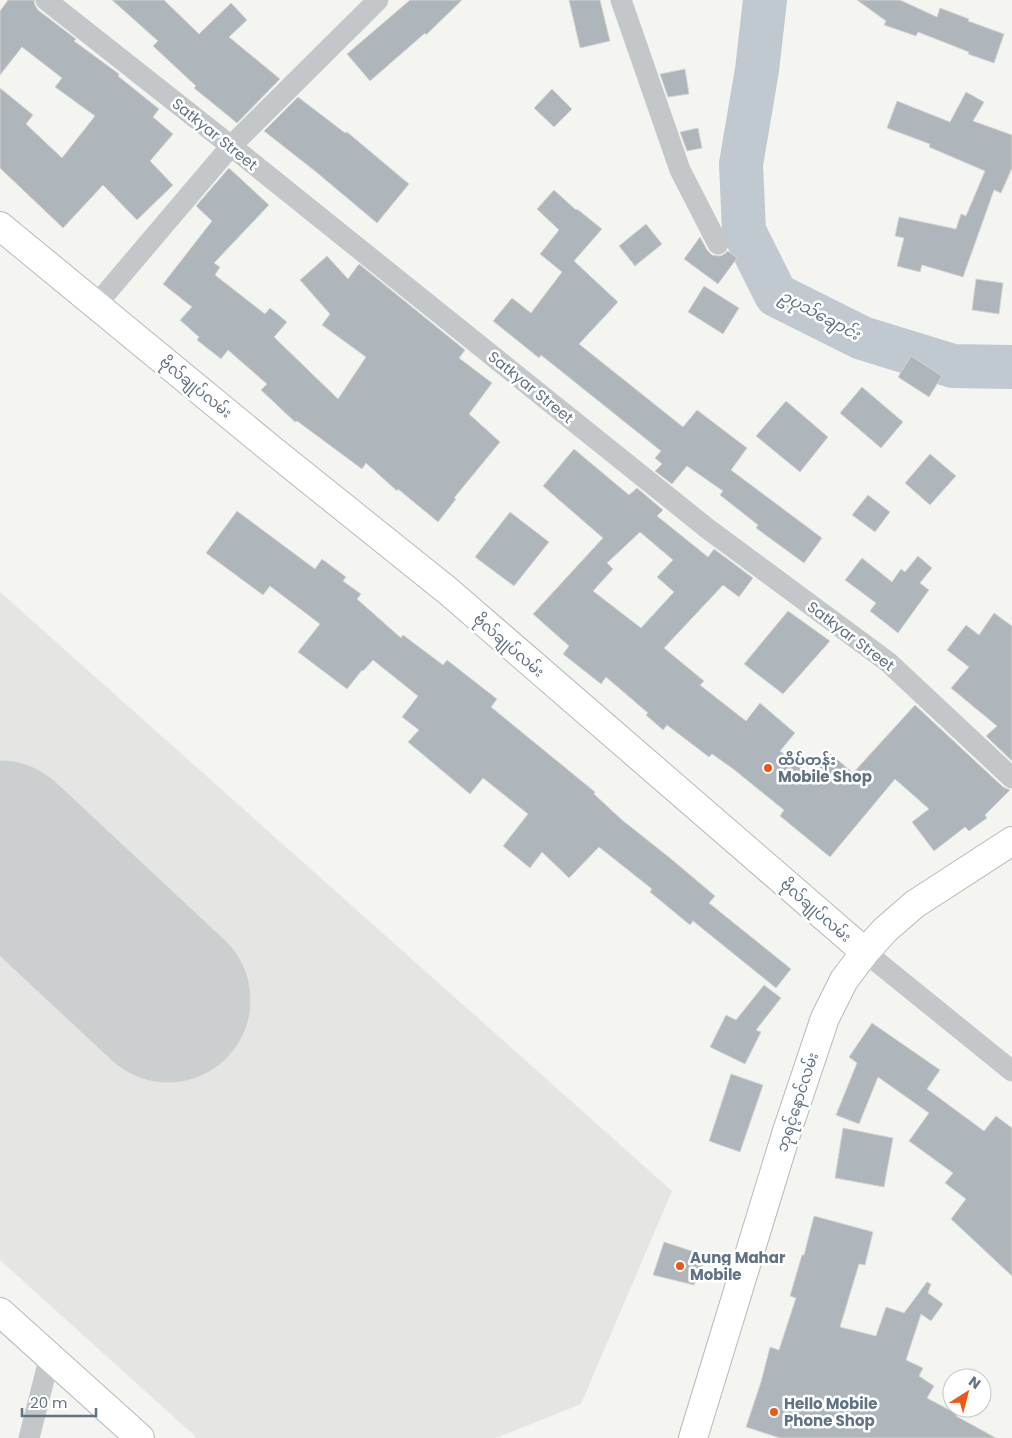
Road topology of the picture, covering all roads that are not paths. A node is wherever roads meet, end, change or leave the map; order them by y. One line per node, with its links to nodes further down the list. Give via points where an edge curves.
1 (46, 0): 4 (street, Satkyar Street)
2 (378, 0): 4 (street)
3 (621, 0): 6 (street, via 680,170)
4 (230, 146): 7 (street); 8 (street, Satkyar Street, via 708,529 888,662)
5 (0, 226): 7 (main road, ဗိုလ်ချုပ်လမ်း)
6 (718, 244)
7 (96, 305): 10 (main road, ဗိုလ်ချုပ်လမ်း, via 448,591)
8 (1012, 778)
9 (1012, 841): 10 (main road, ဘုရင့်နောင်လမ်း, via 915,904)
10 (865, 952): 11 (street, ဗိုလ်ချုပ်လမ်း); 16 (main road, ဘုရင့်နောင်လမ်း, via 844,980 825,1018)
11 (1012, 1071)
12 (0, 1312): 13 (main road)
13 (50, 1356): 14 (street); 15 (main road)
14 (29, 1438)
15 (140, 1438)
16 (693, 1438)

